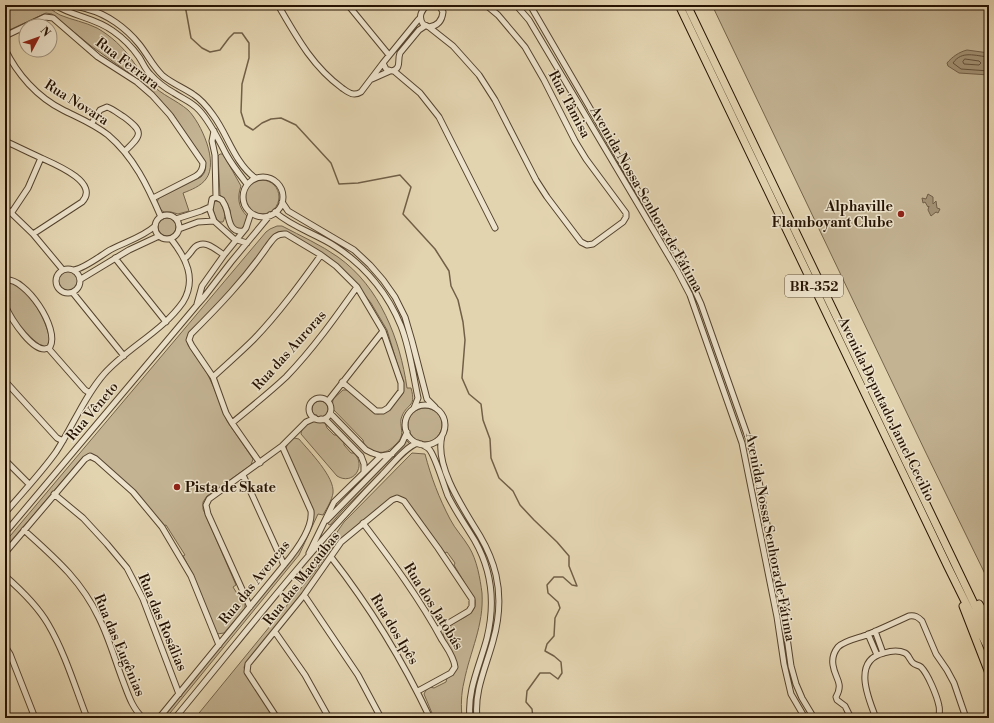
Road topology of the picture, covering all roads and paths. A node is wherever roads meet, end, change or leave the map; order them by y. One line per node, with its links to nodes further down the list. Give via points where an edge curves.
1 (55, 5): 27 (street, via 72,14 99,22 119,35 151,75 169,90 194,105)
2 (72, 5): 31 (street, via 95,12 118,24 136,40 162,75 200,99 217,120 245,168)
3 (278, 5): 25 (street, via 308,55 337,84 350,94 356,94)
4 (348, 5): 22 (street)
5 (418, 5): 13 (street)
6 (428, 5): 13 (street)
7 (440, 5): 16 (street, via 443,15)
8 (486, 5): 19 (street, Rua Tâmisa, via 498,15 524,48 586,159 624,211 626,217 623,222 593,244 581,242 547,197 484,84 460,53)
9 (516, 5): 103 (street, Avenida Nossa Senhora de Fátima, via 529,20 690,295 742,443)
10 (530, 5): 102 (street, Avenida Nossa Senhora de Fátima, via 648,208 680,258 701,304 750,443)
11 (679, 5): 112 (highway, Avenida Deputado Jamel Cecilio / BR-352)
12 (687, 5): 112 (highway, Avenida Deputado Jamel Cecilio / BR-352)
13 (422, 11): 14 (street)
14 (420, 18): 17 (street); 22 (street)
15 (58, 22): 34 (street, Rua Ferrara, via 104,61 145,89 170,115 203,163 203,169 196,176)
16 (438, 24): 17 (street); 19 (street)
17 (427, 27): 19 (street); 24 (street, via 419,30 400,53 398,68)
18 (18, 30): 20 (street, Rua Ferrara)
19 (438, 34)
20 (5, 36)
21 (5, 49): 26 (street, Rua Novara, via 23,77 41,96 63,110)
22 (390, 55): 23 (street)
23 (383, 63): 24 (street, via 386,69); 25 (street)
24 (392, 71): 25 (street); 45 (street, via 420,93 439,117)
25 (372, 79)
26 (92, 123): 29 (street, Rua Novara); 29 (street, via 100,110 107,107 136,126 138,138)
27 (214, 130): 32 (street); 33 (street, via 212,141)
28 (5, 141): 30 (street)
29 (125, 151): 34 (street, Rua Novara)
30 (41, 158): 38 (street, via 28,188); 48 (street, via 71,173 85,187 86,194 82,202)
31 (255, 178): 32 (street); 35 (street, via 266,177 276,182 282,191)
32 (247, 184): 39 (street, via 243,196 246,208)
33 (216, 197): 37 (street, via 211,201); 47 (street, via 220,198 227,210 228,222 237,231)
34 (153, 198): 41 (street, Rua Novara)
35 (282, 202): 40 (street); 76 (street, via 288,211 354,250 383,280 405,317 427,399)
36 (5, 207): 38 (street)
37 (210, 207): 42 (street); 43 (street)
38 (12, 212): 48 (street)
39 (251, 213): 40 (street, via 260,216); 47 (street, Rua Vêneto, via 248,225)
40 (273, 214): 52 (street, Rua Vêneto); 77 (street, via 336,246 376,283 391,305 401,327 418,398)
41 (161, 217): 42 (street, via 169,216); 44 (street)
42 (176, 219): 46 (street)
43 (214, 221): 46 (street, via 198,222); 51 (street)
44 (155, 226): 49 (street); 58 (street)
45 (495, 228)
46 (179, 229): 50 (street)
47 (243, 231): 51 (street, Rua Vêneto)
48 (33, 234): 57 (street)
49 (159, 236): 50 (street); 55 (street)
50 (171, 239): 56 (street)
51 (235, 240): 52 (street); 53 (street, Rua Vêneto)
52 (247, 243): 63 (street, Rua Vêneto)
53 (224, 255): 56 (street, via 211,246 202,244); 61 (street, Rua Vêneto)
54 (321, 255): 62 (street); 71 (street, via 274,317); 71 (street, via 286,234 274,237 232,293 191,334 189,340 192,346)
55 (115, 258): 59 (street); 67 (street)
56 (184, 259): 67 (street, via 190,273 189,286 179,307)
57 (63, 270): 58 (street); 64 (street, via 56,279 58,287 63,292)
58 (74, 270): 59 (street)
59 (81, 279): 64 (street, via 80,286)
60 (5, 280): 69 (street, via 10,280 24,289 39,305 50,329 52,344)
61 (202, 286): 63 (street); 66 (street, Rua Vêneto)
62 (357, 287): 68 (street); 83 (street, Rua das Auroras, via 332,323 286,376)
63 (210, 290): 66 (street, Rua Vêneto)
64 (73, 293): 70 (street)
65 (5, 305): 69 (street, via 13,321 26,337 42,349)
66 (197, 305): 108 (street, Rua Vêneto)
67 (166, 322): 70 (street)
68 (383, 331): 73 (street); 73 (street, via 401,383 401,391 388,408 376,411)
69 (49, 349): 74 (street)
70 (124, 356): 74 (street, via 104,374)
71 (213, 377): 83 (street)
72 (5, 381): 89 (street, via 57,438)
73 (342, 382): 75 (street)
74 (90, 393): 89 (street)
75 (328, 401): 78 (street, via 322,398 315,399 311,403); 79 (street)
76 (435, 407): 77 (street, via 425,405); 87 (street, via 444,417)
77 (414, 408): 86 (street, via 406,418)
78 (310, 412): 80 (street); 82 (street)
79 (330, 413): 81 (street); 84 (street)
80 (315, 418): 81 (street); 82 (street)
81 (321, 419): 85 (street, via 326,420)
82 (306, 422): 92 (street)
83 (232, 423): 96 (street)
84 (344, 427): 85 (street); 88 (street)
85 (338, 432): 90 (street)
86 (407, 432): 91 (street); 93 (street, via 402,443)
87 (442, 436): 91 (street, via 433,443); 142 (street, via 441,454 447,476 490,556 499,596 495,635 478,692)
88 (354, 437): 90 (street); 94 (street, via 366,450)
89 (63, 441): 99 (street)
90 (349, 443): 97 (street, via 361,456)
91 (420, 444): 106 (street, via 414,444 402,455); 141 (street, via 433,455 451,502 484,561 490,584 492,611 472,689)
92 (282, 446): 96 (street); 111 (street, Rua das Avencas, via 312,517 302,541)
93 (392, 454): 94 (street); 104 (street)
94 (381, 456): 97 (street)
95 (5, 460): 99 (street)
96 (260, 463): 98 (street)
97 (364, 472): 104 (street, via 334,502)
98 (243, 475): 111 (street); 116 (street, via 209,499 206,505)
99 (29, 484): 101 (street)
100 (54, 494): 107 (street); 123 (street, via 85,458 90,456 134,492 162,527 190,576); 131 (street, Rua das Rosálias, via 83,518 108,544 126,568 143,599)
101 (5, 513)
102 (765, 517): 103 (street); 144 (street, Avenida Nossa Senhora de Fátima, via 796,684)
103 (758, 518): 143 (street, Avenida Nossa Senhora de Fátima, via 791,694)
104 (325, 522): 106 (street, via 327,527); 113 (street, via 310,551)
105 (363, 523): 110 (street, Rua das Macaúbas, via 341,542); 118 (street, Rua dos Jatobás, via 395,565); 118 (street, Rua das Macaúbas, via 397,498 404,501 438,548 472,599 472,606 469,611)
106 (334, 527): 113 (street)
107 (24, 530): 109 (street); 134 (street, Rua das Eugênias, via 58,560 87,596 100,619 132,705)
108 (5, 533)
109 (5, 553)
110 (332, 557): 115 (street, Rua das Macaúbas); 130 (street, Rua dos Ipês, via 357,590)
111 (284, 565): 116 (street, Rua das Avencas)
112 (951, 566): 117 (highway); 122 (highway, Avenida Deputado Jamel Cecilio / BR-352); 125 (highway, Avenida Deputado Jamel Cecilio / BR-352); 128 (highway)
113 (293, 575): 136 (street, Rua das Avencas)
114 (5, 576): 133 (street, via 36,606 48,624 60,647)
115 (304, 595): 120 (street, Rua das Macaúbas); 139 (street, via 358,675)
116 (250, 607): 123 (street, Rua das Avencas)
117 (989, 621)
118 (437, 630): 130 (street, Rua dos Jatobás, via 455,667 451,673)
119 (875, 631): 121 (street); 126 (street); 148 (street, via 909,616 919,618 936,654 954,683)
120 (275, 632): 137 (street, Rua das Macaúbas, via 248,664 247,672); 138 (street, via 305,674)
121 (868, 634): 127 (street); 145 (street, via 842,644 834,654 833,664 840,685 836,697 845,706)
122 (989, 635)
123 (219, 645): 131 (street, Rua das Avencas)
124 (5, 646): 132 (street)
125 (989, 650)
126 (883, 653): 127 (street); 147 (street, via 897,651 906,654 913,663 922,668 936,696)
127 (877, 655): 146 (street, via 868,663 864,674 867,697)
128 (988, 671): 129 (highway)
129 (989, 678)
130 (418, 691): 140 (street, Rua dos Ipês)
131 (179, 694): 135 (street, Rua das Avencas)
132 (35, 718)
133 (87, 718)
134 (143, 718)
135 (159, 718)
136 (175, 718)
137 (277, 718)
138 (329, 718)
139 (381, 718)
140 (430, 718)
141 (470, 718)
142 (477, 718)
143 (805, 718)
144 (814, 718)
145 (851, 718)
146 (876, 718)
147 (939, 718)
148 (966, 718)

